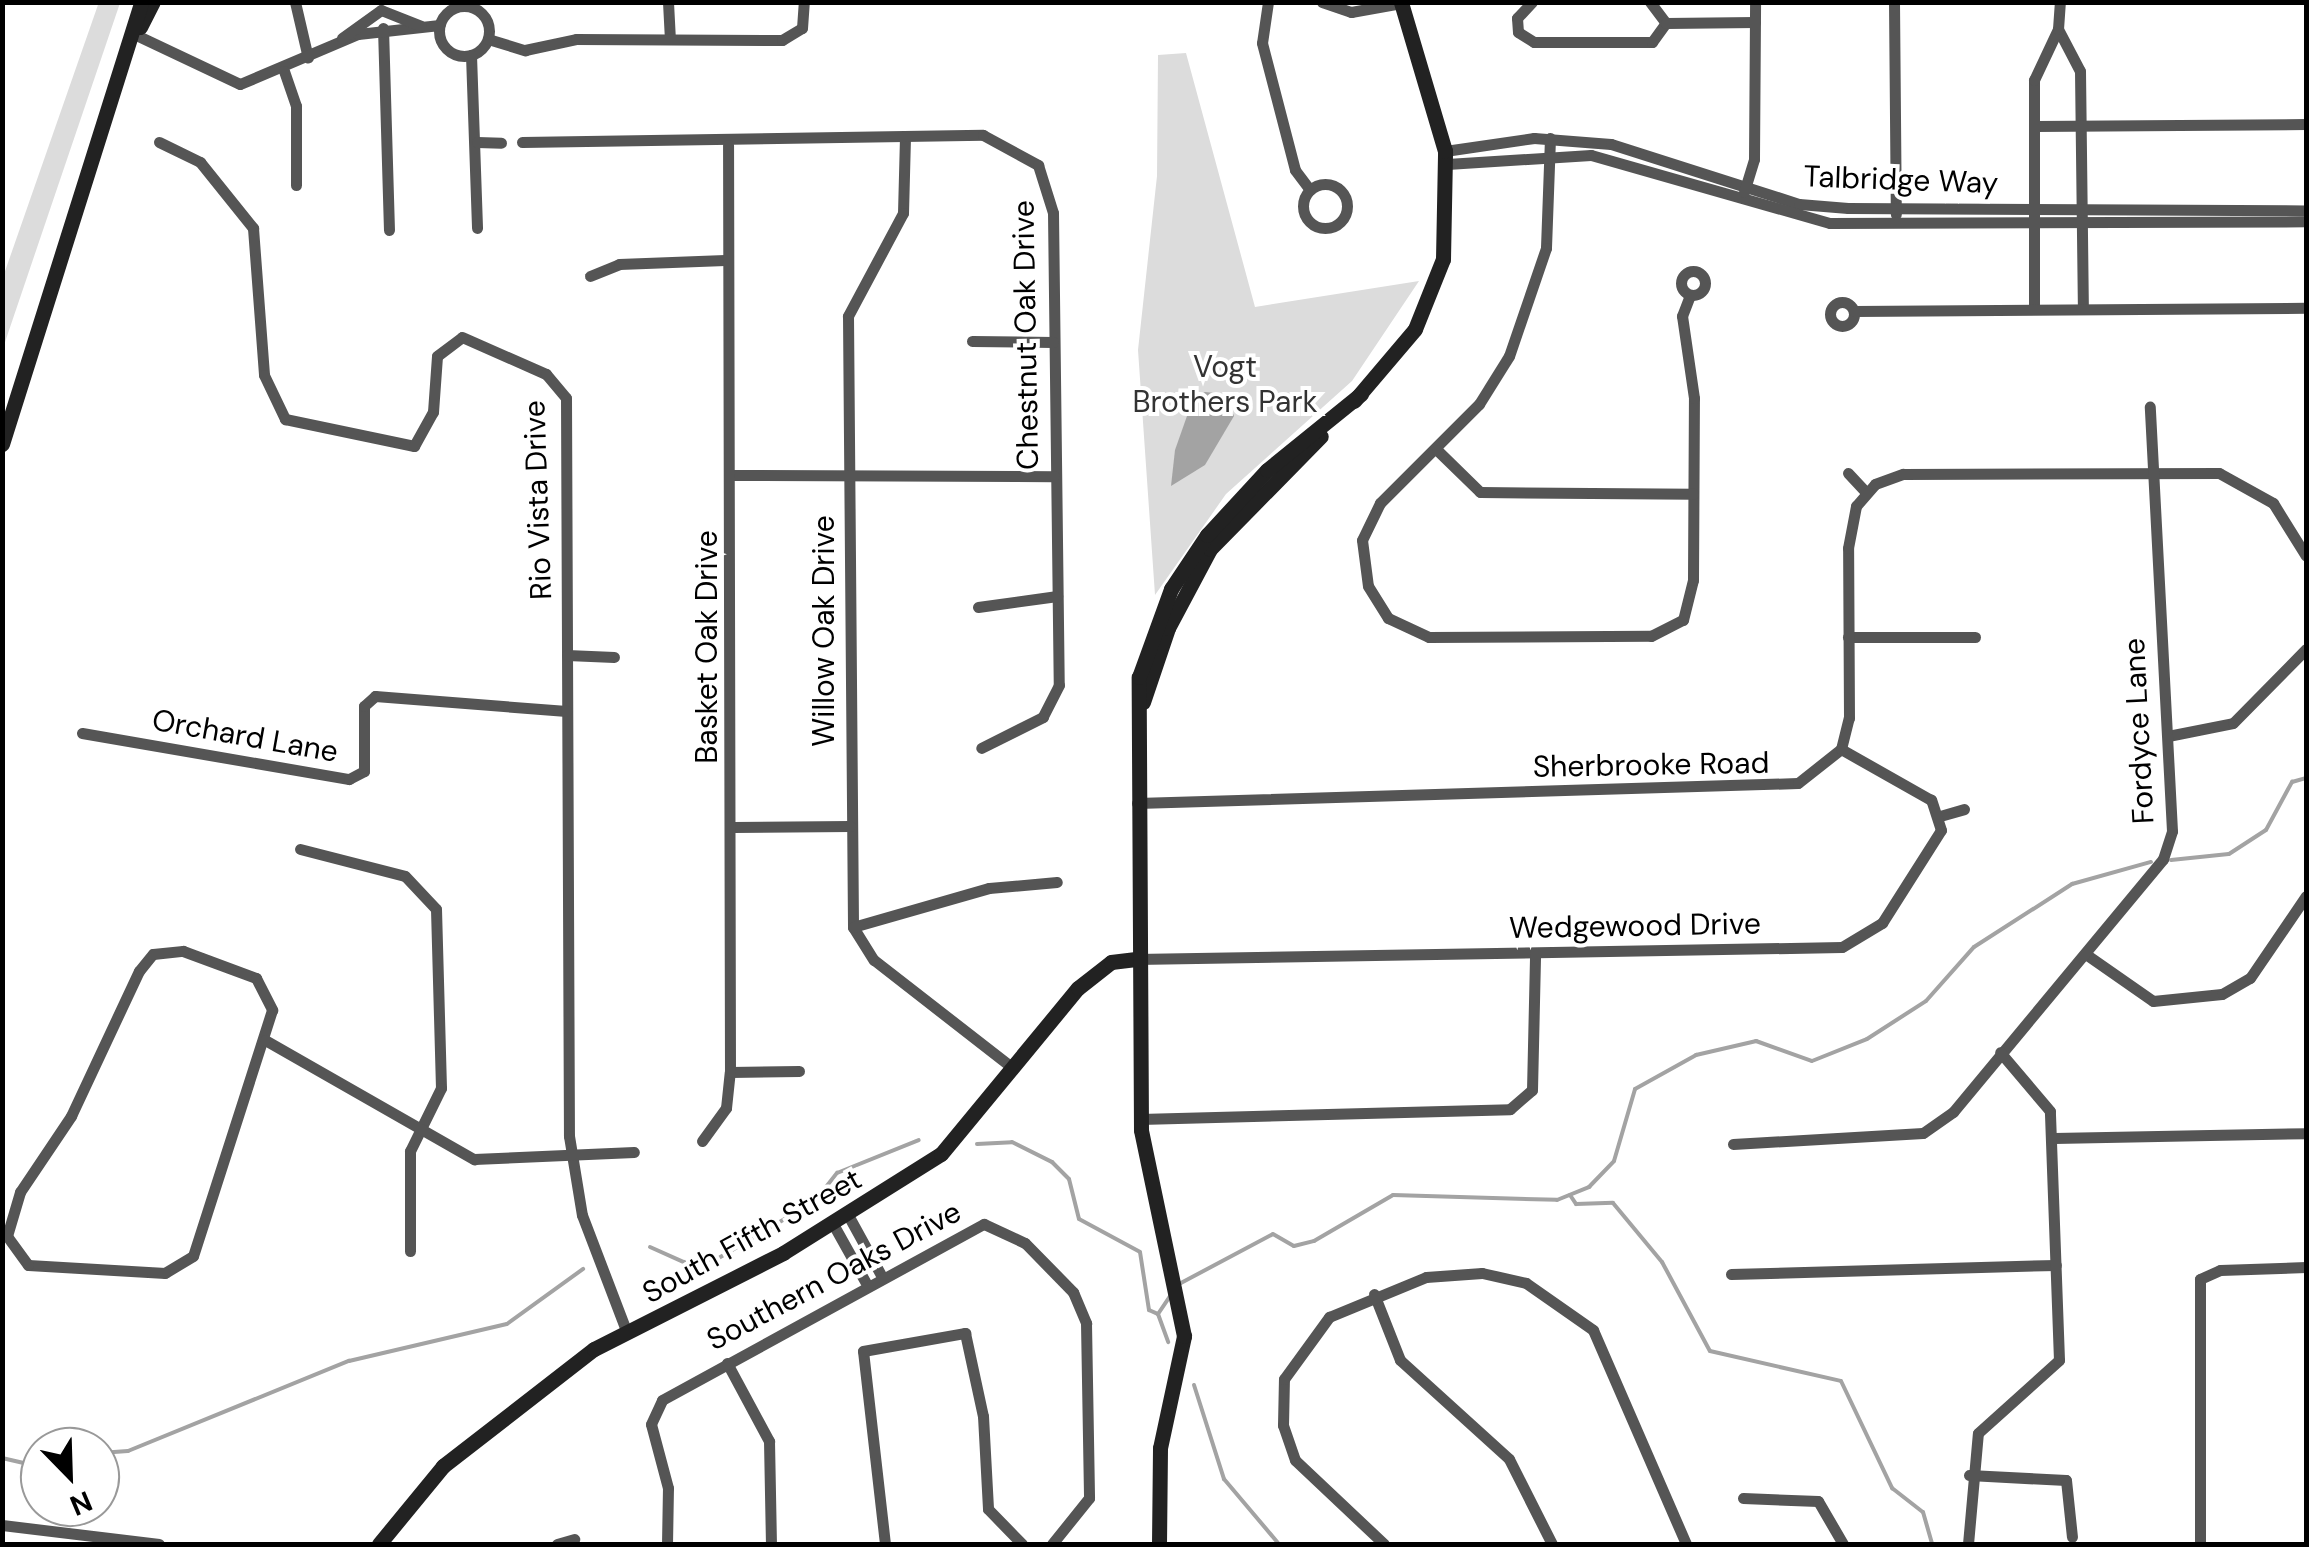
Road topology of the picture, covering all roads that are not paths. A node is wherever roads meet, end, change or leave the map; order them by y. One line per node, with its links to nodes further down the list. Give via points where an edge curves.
1 (141, 2): 21 (street)
2 (153, 2): 21 (street)
3 (295, 2): 26 (street)
4 (668, 2): 23 (street)
5 (804, 2): 23 (street, via 802,28 788,39)
6 (1268, 2): 41 (street, via 1262,43 1291,158)
7 (1322, 2): 13 (street, via 1350,12)
8 (1532, 2): 15 (street, via 1518,18 1534,42 1652,42)
9 (1650, 2): 15 (street)
10 (1755, 2): 16 (street)
11 (1894, 2): 43 (street)
12 (2060, 2): 20 (street)
13 (1401, 3): 39 (street)
14 (465, 4): 18 (street); 22 (street, via 486,20)
15 (1666, 22): 16 (street)
16 (1755, 22): 42 (street, via 1754,159)
17 (422, 26): 18 (street); 19 (street); 24 (street, via 381,10)
18 (440, 26): 25 (street, via 447,49)
19 (383, 28): 24 (street); 51 (street)
20 (2058, 29): 29 (street, via 2034,80); 30 (street, via 2080,71)
21 (134, 34): 27 (street, via 232,83); 62 (street)
22 (488, 39): 23 (street, via 525,50 576,39); 25 (street)
23 (670, 40)
24 (338, 42): 26 (street)
25 (471, 55): 34 (street)
26 (308, 58): 27 (street)
27 (284, 71): 40 (street, via 296,106)
28 (2306, 124): 30 (street)
29 (2035, 126): 30 (street); 44 (street)
30 (2080, 127): 46 (street)
31 (905, 137): 37 (street, Chestnut Oak Drive); 60 (street, Chestnut Oak Drive, via 983,135 1038,165 1052,198); 68 (street, Willow Oak Drive, via 903,213 848,316)
32 (1550, 138): 38 (street); 39 (street, Talbridge Way); 42 (street, Talbridge Way, via 1611,144)
33 (160, 142): 77 (street, Rio Vista Drive, via 200,162 253,228 262,251 264,375 284,419 414,446 433,412 437,356 462,337 561,386)
34 (477, 142): 36 (street); 50 (street)
35 (522, 142): 37 (street, Chestnut Oak Drive)
36 (501, 143)
37 (728, 145): 52 (street, Basket Oak Drive)
38 (1549, 152): 39 (street, Talbridge Way); 42 (street, Talbridge Way, via 1622,161); 63 (street, via 1546,248 1532,297 1509,356)
39 (1446, 158): 84 (street, via 1443,258 1415,329 1361,394 1266,470 1206,536 1159,618 1140,677)
40 (296, 185)
41 (1310, 190): 41 (street, via 1308,222 1339,224 1348,208 1341,191)
42 (1743, 194): 43 (street, Talbridge Way); 48 (street, Talbridge Way, via 1830,223)
43 (1896, 208): 44 (street, Talbridge Way); 48 (street)
44 (2034, 210): 46 (street, Talbridge Way); 49 (street)
45 (2306, 210): 46 (street, Talbridge Way)
46 (2082, 216): 47 (street, Talbridge Way); 49 (street, Talbridge Way); 55 (street)
47 (2306, 221)
48 (1897, 223): 49 (street, Talbridge Way)
49 (2034, 224): 56 (street)
50 (477, 228)
51 (389, 230)
52 (725, 260): 53 (street, via 618,264); 66 (street, Basket Oak Drive)
53 (590, 276)
54 (1690, 294): 70 (street, via 1682,316)
55 (2083, 307): 56 (street); 57 (street)
56 (2034, 308): 58 (street)
57 (2306, 308)
58 (1854, 310)
59 (972, 342): 60 (street)
60 (1052, 342): 67 (street, Chestnut Oak Drive)
61 (2150, 407): 65 (street, Fordyce Lane)
62 (2, 444)
63 (1438, 450): 70 (street, via 1480,492); 70 (street, via 1380,503 1362,540 1377,606 1429,638 1666,632 1691,606)
64 (1848, 472): 69 (street)
65 (2152, 472): 69 (street, via 1930,471); 71 (street, via 2247,482); 81 (street, Fordyce Lane)
66 (730, 475): 68 (street); 88 (street, Basket Oak Drive)
67 (1054, 476): 68 (street); 72 (street, Chestnut Oak Drive)
68 (848, 478): 87 (street, Willow Oak Drive)
69 (1866, 492): 74 (street, via 1848,548)
70 (1693, 494)
71 (2306, 556)
72 (1058, 596): 73 (street); 82 (street, Chestnut Oak Drive, via 1052,702 1022,733)
73 (978, 607)
74 (1848, 637): 75 (street); 83 (street)
75 (1975, 637)
76 (2306, 649): 81 (street, via 2233,723)
77 (567, 655): 78 (street); 79 (street, Rio Vista Drive)
78 (614, 657)
79 (566, 711): 80 (street, Orchard Lane, via 374,696 364,706 364,772 349,780); 110 (street, Rio Vista Drive)
80 (82, 732)
81 (2168, 736): 96 (street, Fordyce Lane, via 2172,831 2164,859)
82 (981, 748)
83 (1841, 749): 84 (street, Sherbrooke Road, via 1784,788); 86 (street, via 1931,800)
84 (1137, 803): 97 (street)
85 (1964, 810): 86 (street)
86 (1940, 816): 95 (street, Wedgewood Drive, via 1940,838 1902,898 1842,947)
87 (850, 826): 88 (street); 94 (street, Willow Oak Drive)
88 (733, 827): 102 (street, Basket Oak Drive)
89 (300, 848): 92 (street)
90 (437, 879): 92 (street)
91 (1056, 882): 94 (street, via 989,888)
92 (424, 889): 105 (street, via 440,927 442,1088)
93 (2306, 896): 96 (street, via 2250,978 2222,994 2152,1000)
94 (853, 927): 100 (street, via 874,960)
95 (1535, 954): 97 (street, Wedgewood Drive); 103 (street, via 1532,1090 1510,1109)
96 (2088, 955): 99 (street, Fordyce Lane)
97 (1134, 960): 100 (street, South Fifth Street, via 1102,967); 103 (street)
98 (265, 1040): 98 (street, via 183,1268 38,1268 19,1257 7,1236 20,1192 71,1116 153,954 182,951 256,978 270,998); 105 (street, via 340,1076)
99 (2000, 1052): 106 (street, via 2036,1086); 108 (street, Fordyce Lane, via 1953,1112 1924,1133)
100 (1010, 1066): 111 (street, South Fifth Street, via 941,1154)
101 (799, 1070): 102 (street)
102 (730, 1072): 107 (street, Basket Oak Drive, via 726,1108)
103 (1140, 1119): 136 (street, via 1184,1313 1160,1448)
104 (2306, 1133): 106 (street)
105 (422, 1134): 110 (street, via 474,1159); 113 (street, via 407,1168)
106 (2054, 1138): 114 (street)
107 (702, 1141)
108 (1733, 1144)
109 (634, 1152): 110 (street)
110 (572, 1162): 120 (street, Rio Vista Drive)
111 (848, 1215): 112 (street, South Fifth Street); 117 (street)
112 (833, 1224): 118 (street); 120 (street, South Fifth Street)
113 (410, 1252)
114 (2056, 1265): 116 (street); 122 (street, via 2058,1360 1978,1433)
115 (2306, 1267): 141 (street, via 2204,1274)
116 (1731, 1274)
117 (881, 1275): 118 (street, Southern Oaks Drive); 135 (street, Southern Oaks Drive, via 964,1231 1001,1226 1081,1305 1088,1498)
118 (866, 1283): 121 (street, Southern Oaks Drive)
119 (1374, 1294): 137 (street, via 1328,1318 1300,1349 1284,1379 1283,1425 1314,1482); 138 (street, via 1400,1360 1509,1458); 139 (street, via 1482,1272 1566,1305 1616,1370)
120 (628, 1334): 129 (street, South Fifth Street, via 476,1437)
121 (727, 1363): 131 (street, Southern Oaks Drive, via 662,1400 651,1424 668,1488); 132 (street, via 769,1440)
122 (1970, 1475): 125 (street, via 2066,1480); 140 (street)
123 (1743, 1498): 127 (street, via 1818,1501)
124 (2, 1525): 128 (street)
125 (2072, 1537)
126 (574, 1538): 130 (street)
127 (1839, 1541)
128 (158, 1544)
129 (380, 1544)
130 (557, 1544)
131 (668, 1544)
132 (771, 1544)
133 (885, 1544): 134 (street, via 863,1351 965,1333 983,1416 988,1509)
134 (1022, 1544)
135 (1052, 1544)
136 (1159, 1544)
137 (1384, 1544)
138 (1552, 1544)
139 (1686, 1544)
140 (1968, 1544)
141 (2200, 1544)

